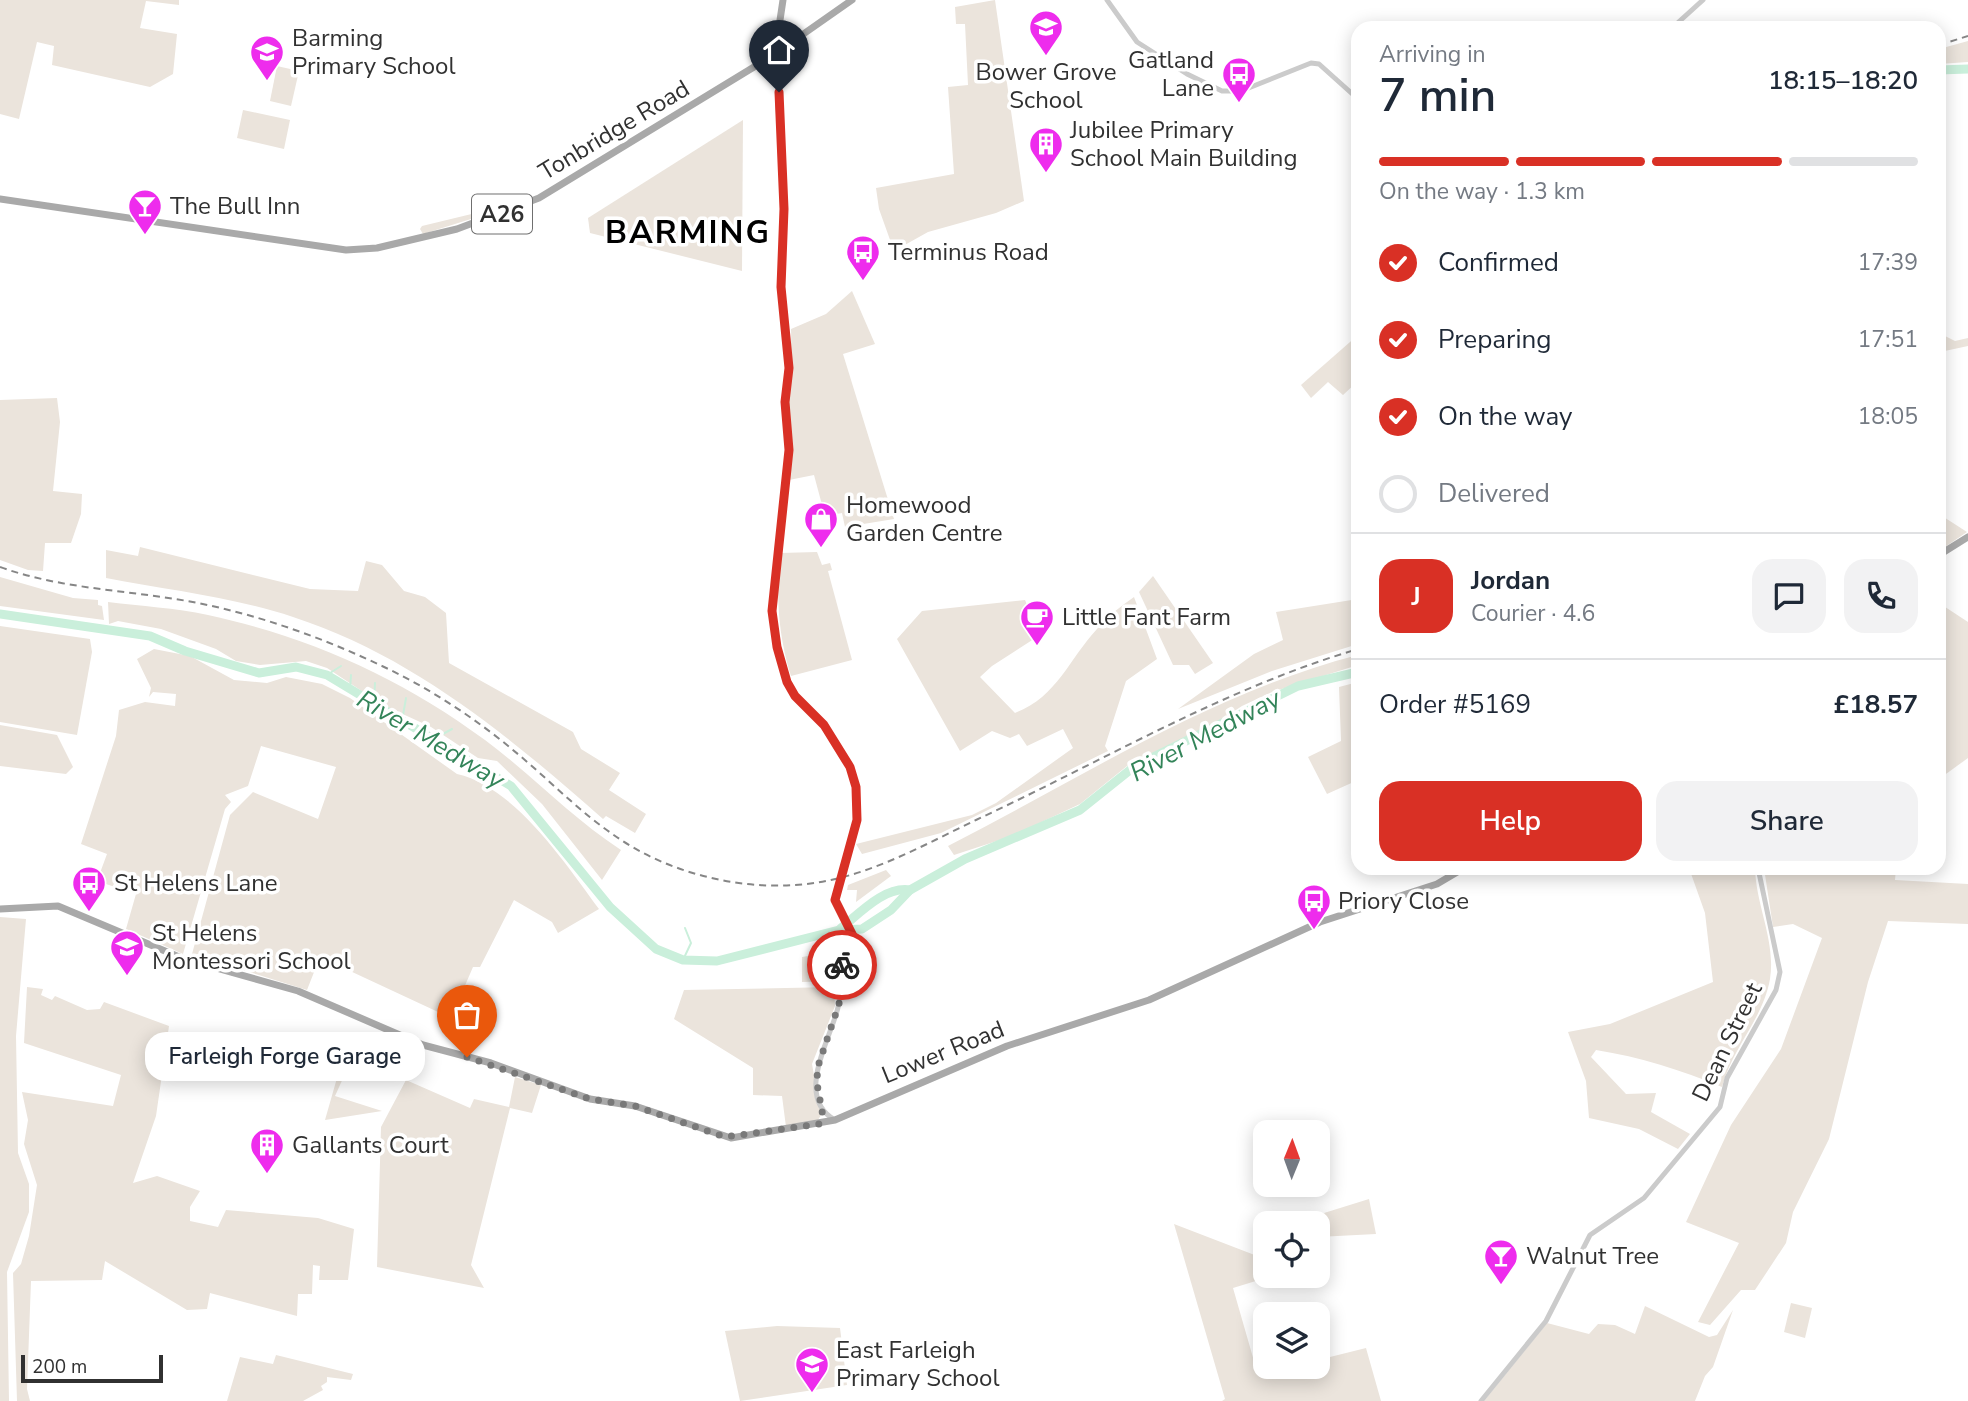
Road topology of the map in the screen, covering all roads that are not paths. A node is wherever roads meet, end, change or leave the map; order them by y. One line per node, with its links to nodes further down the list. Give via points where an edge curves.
1 (783, 0): 6 (main road)
2 (852, 0): 6 (main road, Tonbridge Road / A26)
3 (1107, 0): 7 (street, via 1137,42 1222,91 1241,91 1311,62)
4 (1703, 0): 5 (street)
5 (1680, 21)
6 (781, 48): 8 (main road, Tonbridge Road / A26, via 539,198 457,229 377,248 300,246); 14 (street, via 781,287 789,368 785,402 789,450 772,611 787,682 824,725 850,767 856,787 857,820 835,900 854,943 842,966 839,1004 818,1060 816,1078)
7 (1351, 93)
8 (0, 200)
9 (1968, 537): 10 (main road)
10 (1946, 551)
11 (1452, 875): 15 (main road, Lower Road, via 1320,922 1149,1000 1007,1046)
12 (1759, 875): 17 (street, Dean Street, via 1780,972 1776,990 1727,1078 1720,1107 1644,1198 1590,1235 1546,1321)
13 (0, 909): 16 (main road, Lower Road, via 64,908 184,959 298,991 423,1045 491,1063 590,1099 642,1108 725,1137)
14 (823, 1109): 15 (street); 16 (street)
15 (835, 1120): 16 (main road, Lower Road)
16 (819, 1124)
17 (1481, 1401)

